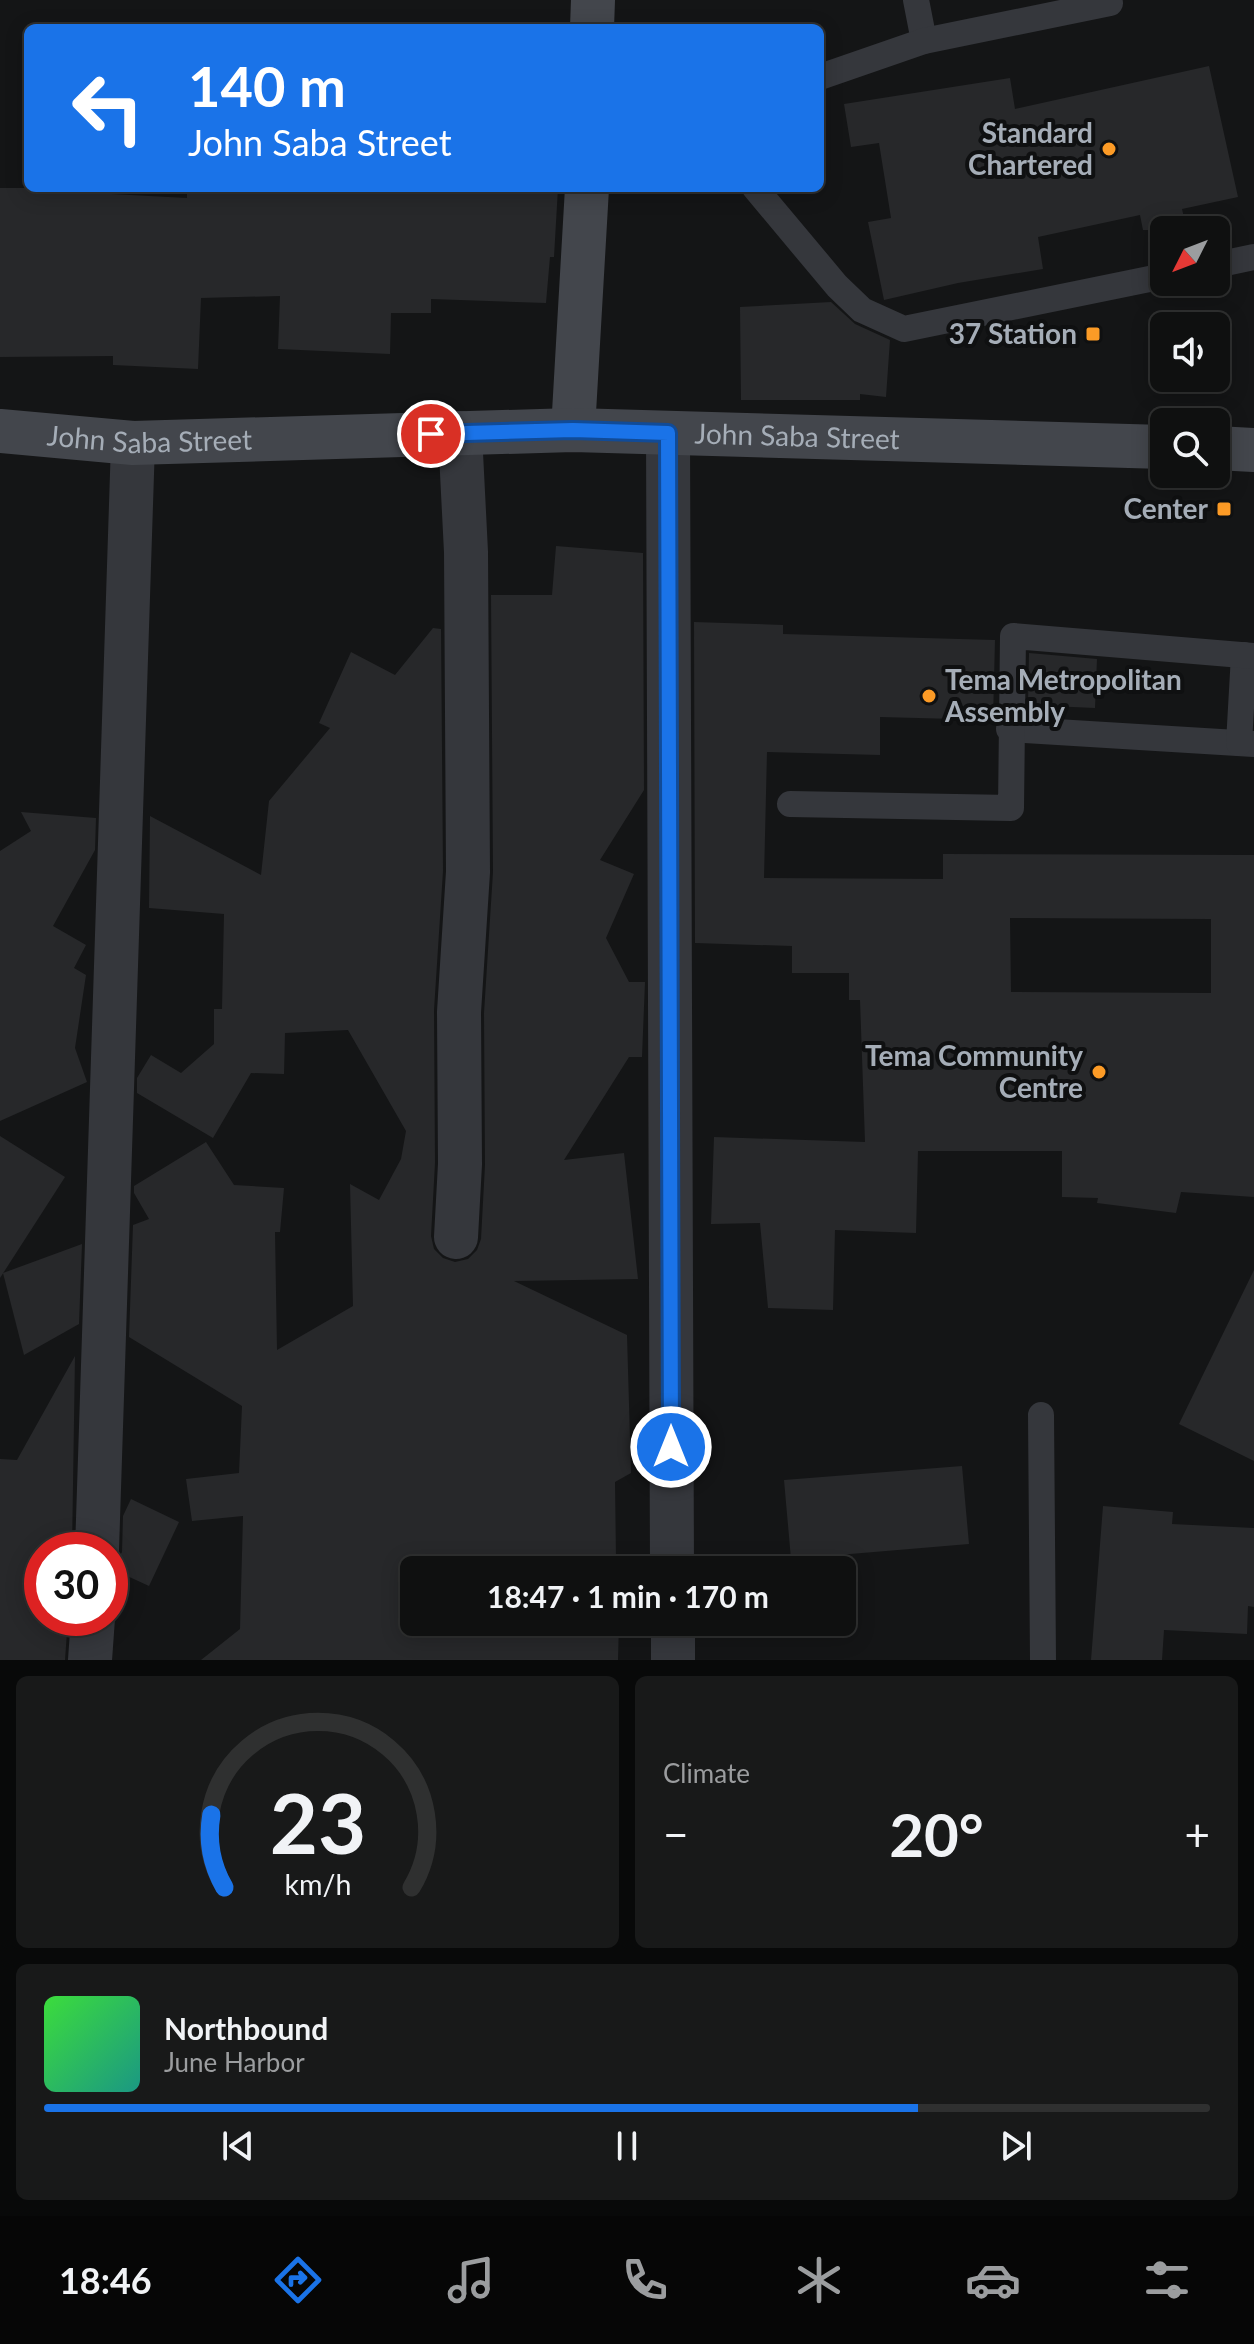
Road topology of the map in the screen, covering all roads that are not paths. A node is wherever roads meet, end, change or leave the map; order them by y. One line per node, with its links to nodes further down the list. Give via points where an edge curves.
1 (593, 0): 4 (street)
2 (916, 0): 5 (lane)
3 (1110, 3): 5 (lane)
4 (592, 24)
5 (924, 41): 6 (lane)
6 (824, 76)
7 (587, 192): 12 (street)
8 (759, 192): 11 (lane, via 862,310 904,329)
9 (1254, 257): 10 (lane)
10 (1230, 262)
11 (1150, 279)
12 (573, 430): 14 (street, John Saba Street); 15 (street, John Saba Street)
13 (0, 431): 16 (street, John Saba Street)
14 (460, 433): 16 (street, John Saba Street); 24 (street, via 468,872)
15 (668, 433): 17 (street, John Saba Street); 27 (street)
16 (133, 443): 26 (street)
17 (1150, 447)
18 (1230, 449): 19 (street)
19 (1254, 450)
20 (1249, 655): 21 (lane, via 1013,636); 22 (lane)
21 (1009, 729): 22 (lane); 23 (lane, via 1011,808)
22 (1247, 743)
23 (790, 804)
24 (456, 1237)
25 (1041, 1415): 32 (lane)
26 (98, 1532)
27 (672, 1556)
28 (92, 1636): 30 (street)
29 (673, 1636): 31 (street)
30 (90, 1660)
31 (673, 1660)
32 (1043, 1660)

